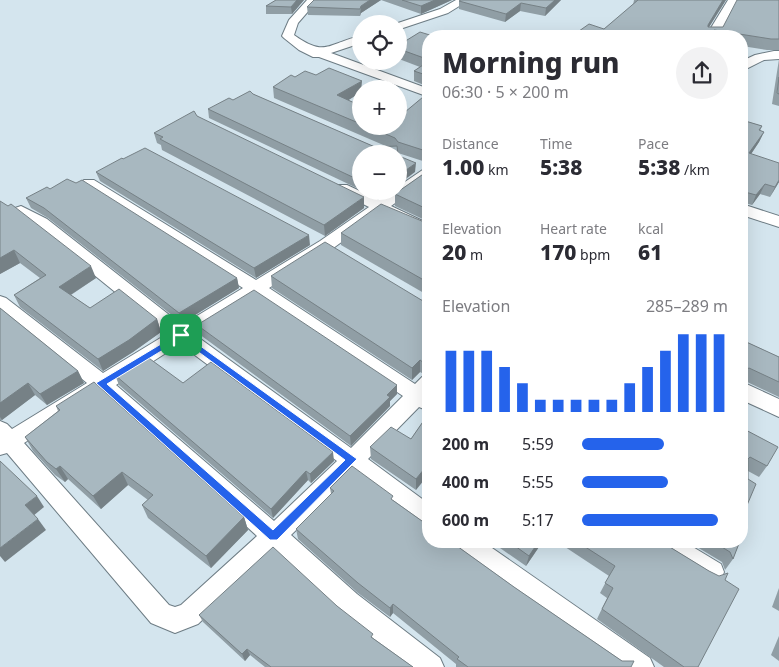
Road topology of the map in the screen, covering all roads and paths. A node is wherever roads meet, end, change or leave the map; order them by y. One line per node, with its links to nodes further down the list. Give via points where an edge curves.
1 (313, 0): 7 (street, via 293,22 288,36)
2 (464, 0): 4 (street, via 444,11)
3 (733, 0): 5 (street)
4 (407, 23)
5 (715, 30)
6 (352, 42): 7 (street)
7 (317, 54): 10 (street)
8 (779, 55): 9 (street, via 755,58)
9 (748, 63)
10 (422, 91)
11 (414, 165): 12 (street)
12 (422, 169)
13 (422, 177): 16 (street)
14 (329, 181): 16 (street)
15 (89, 183): 23 (street)
16 (382, 207): 20 (street); 22 (street)
17 (21, 211): 25 (street, via 41,223)
18 (748, 211): 19 (street)
19 (779, 222)
20 (422, 228)
21 (308, 235): 22 (street)
22 (334, 249): 23 (street)
23 (256, 288): 25 (street); 27 (street)
24 (0, 302): 26 (street)
25 (181, 335): 26 (street); 32 (street)
26 (100, 383): 31 (street); 34 (street)
27 (422, 393)
28 (748, 393): 30 (street)
29 (422, 396): 32 (street)
30 (779, 409)
31 (3, 439): 34 (street, via 160,614 175,620 189,615)
32 (352, 459): 33 (street); 34 (street)
33 (422, 512)
34 (274, 536): 38 (street, via 348,603)
35 (472, 548): 39 (street)
36 (673, 548): 37 (street)
37 (712, 572)
38 (431, 667)
39 (641, 667)

